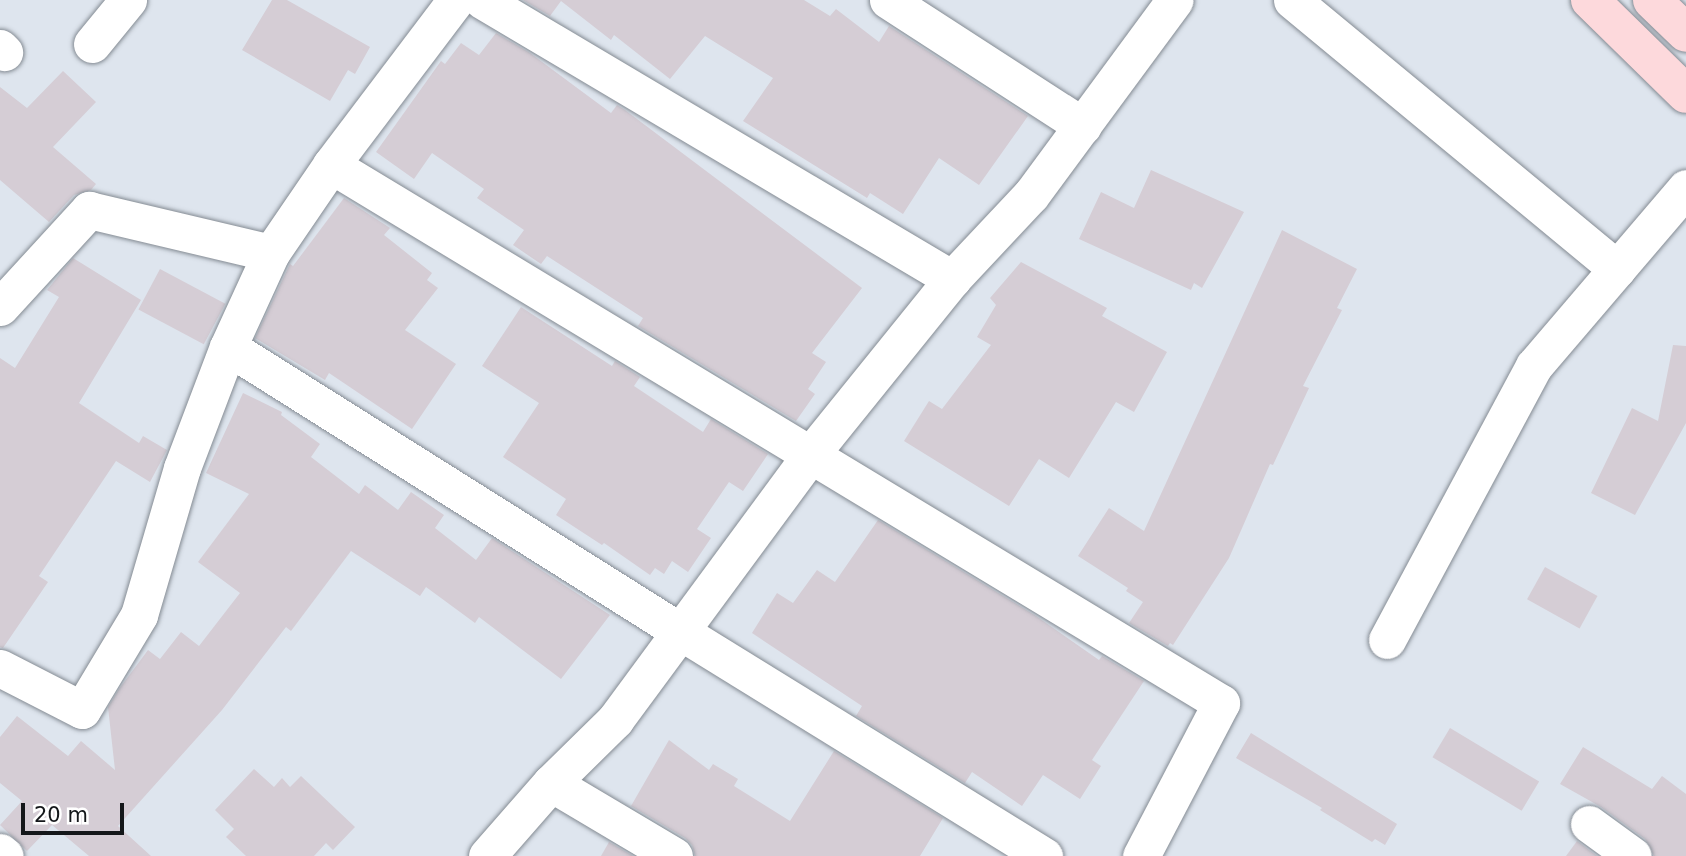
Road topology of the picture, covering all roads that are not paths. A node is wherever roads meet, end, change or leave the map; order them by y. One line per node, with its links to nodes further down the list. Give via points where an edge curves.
1 (128, 0): 10 (street)
2 (456, 0): 13 (street)
3 (482, 0): 17 (street)
4 (888, 0): 12 (street)
5 (1175, 0): 12 (street)
6 (1292, 0): 16 (street)
7 (1590, 0): 11 (main road)
8 (1652, 0): 9 (main road)
9 (1686, 33)
10 (92, 44)
11 (1686, 94)
12 (1083, 126): 17 (street, via 1031,195)
13 (331, 165): 15 (street); 20 (street)
14 (1686, 188): 16 (street)
15 (271, 253): 18 (street, via 89,210); 19 (street)
16 (1617, 269): 22 (street, via 1534,366)
17 (952, 279): 20 (street)
18 (0, 307)
19 (228, 347): 21 (street); 23 (street, via 182,468 139,615 82,710)
20 (811, 454): 21 (street); 31 (street, via 1221,703)
21 (681, 632): 24 (street, via 615,720); 30 (street)
22 (1387, 640)
23 (0, 668)
24 (551, 783): 28 (street); 29 (street)
25 (1589, 824): 32 (street)
26 (0, 852): 27 (street)
27 (5, 856)
28 (486, 856)
29 (674, 856)
30 (1044, 856)
31 (1141, 856)
32 (1633, 856)

